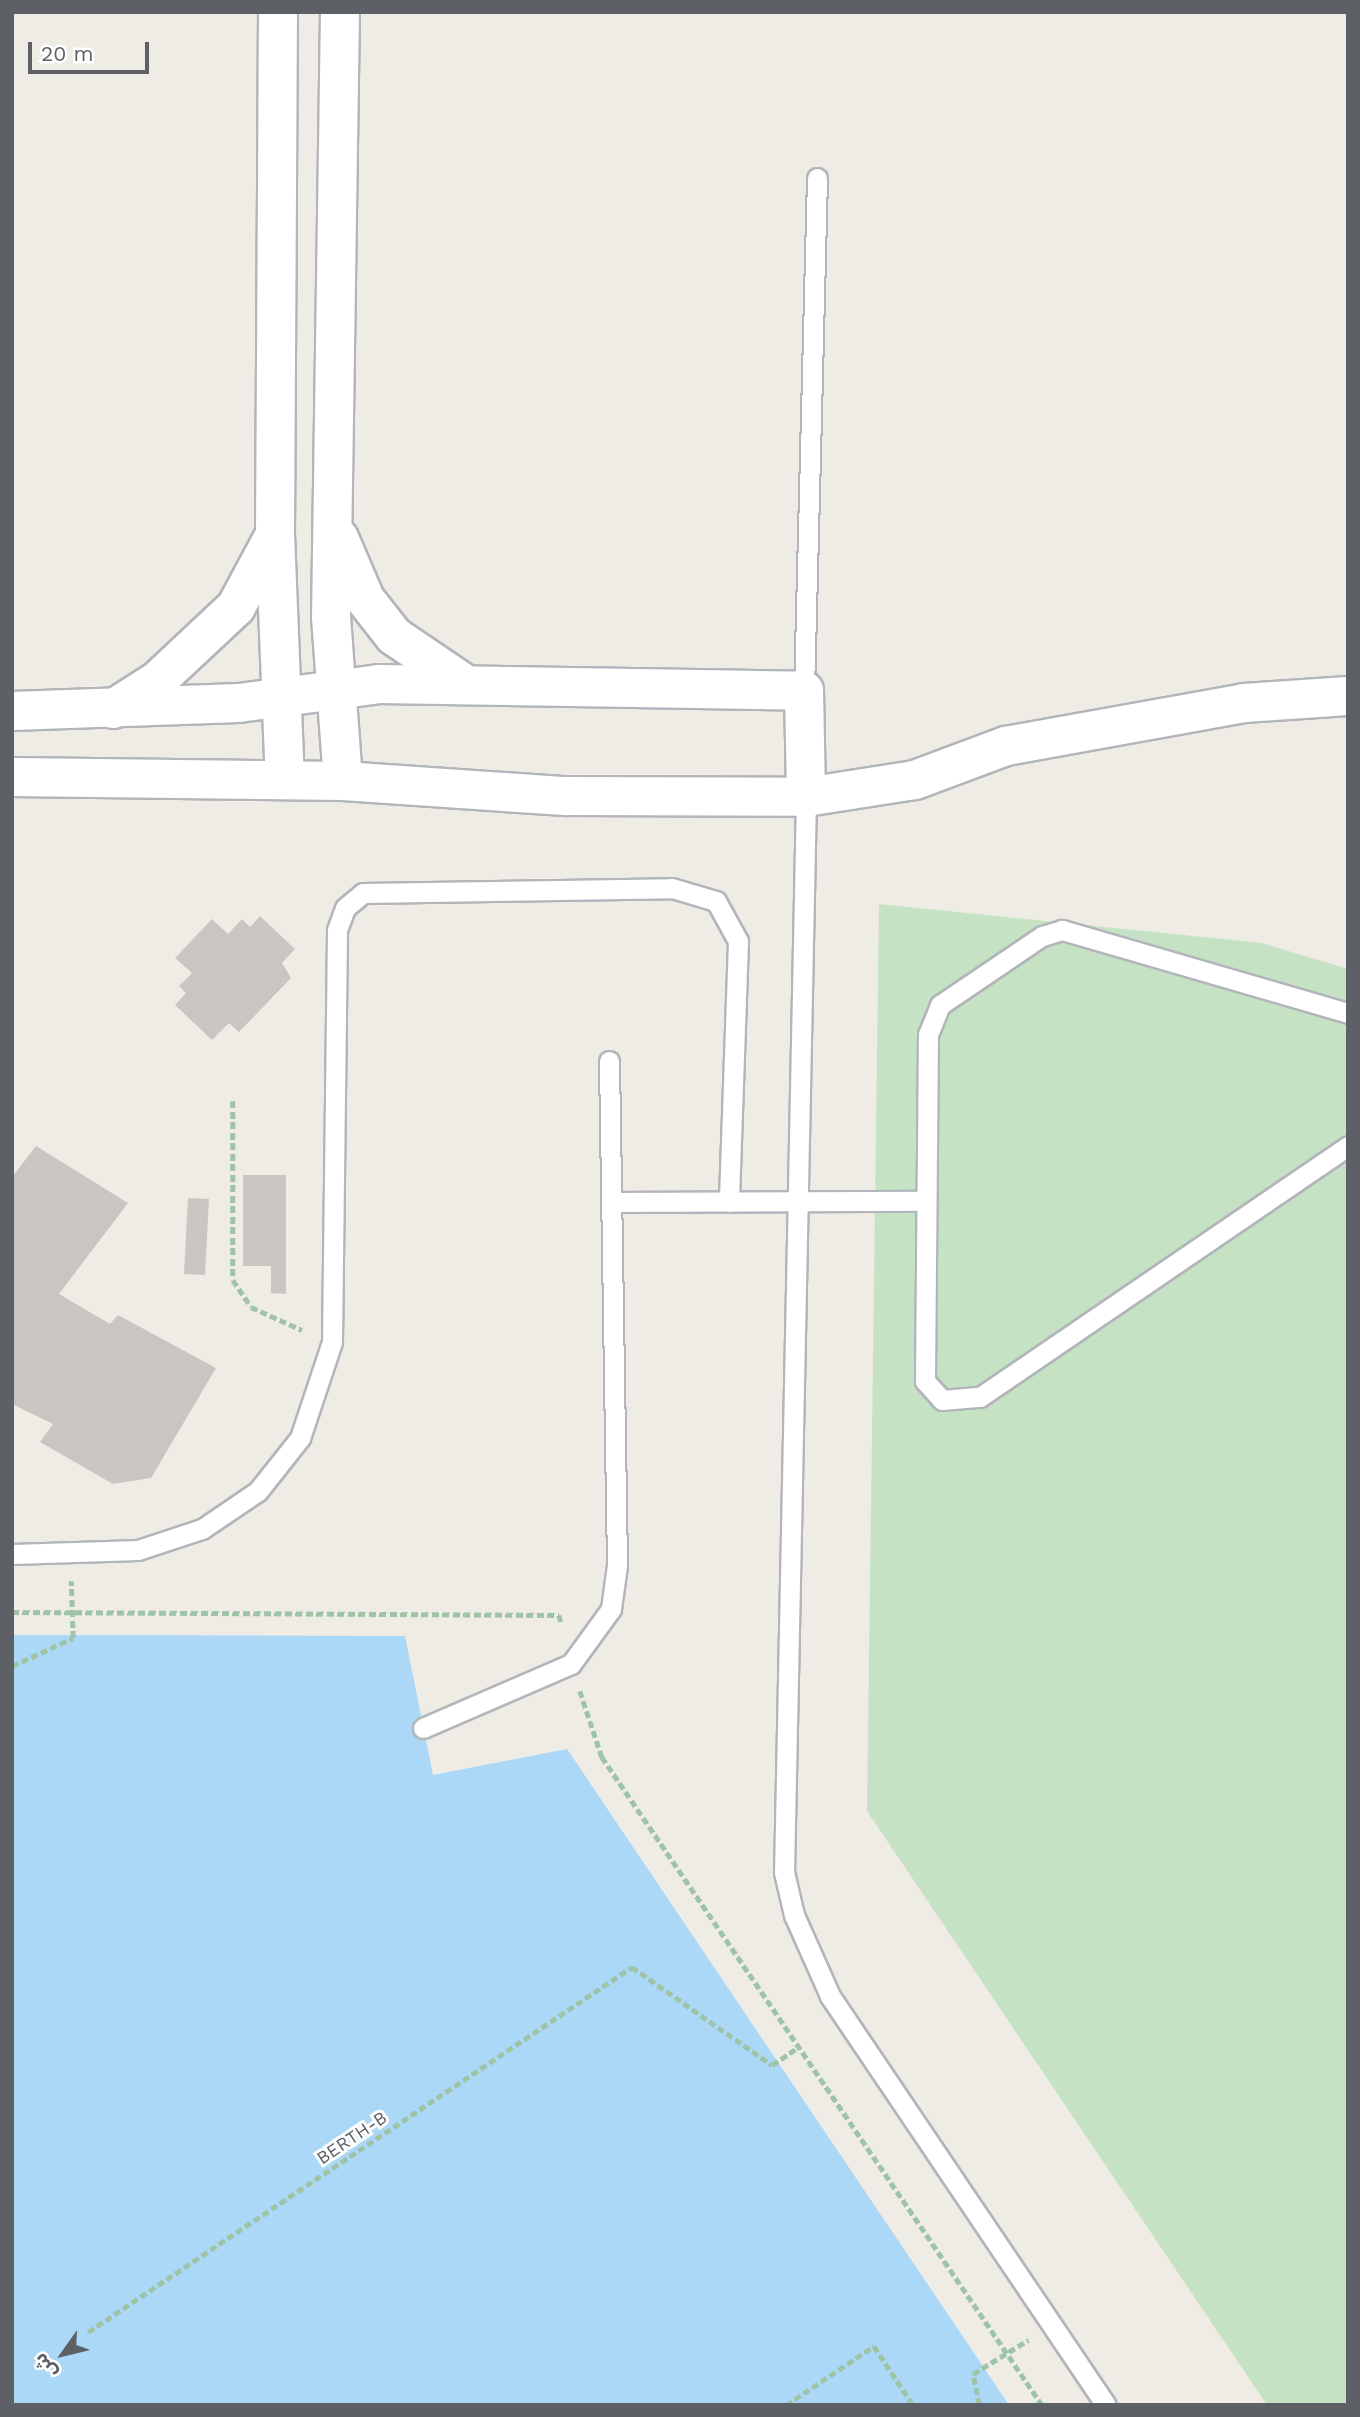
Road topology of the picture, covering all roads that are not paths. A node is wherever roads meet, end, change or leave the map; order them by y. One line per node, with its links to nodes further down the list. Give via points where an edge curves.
1 (278, 12): 5 (street)
2 (340, 12): 4 (street)
3 (817, 178): 8 (lane)
4 (333, 517): 6 (street, via 365,598 394,636); 7 (street)
5 (275, 534): 10 (street); 12 (street, via 236,607 157,681)
6 (470, 686): 7 (street); 8 (street)
7 (335, 689): 10 (street); 15 (street)
8 (804, 691): 16 (street)
9 (1348, 696): 16 (street, via 1244,703 1006,746 915,780)
10 (281, 698): 12 (street); 14 (street)
11 (12, 711): 12 (street)
12 (107, 712)
13 (12, 777): 14 (street)
14 (285, 780): 15 (street)
15 (343, 780): 16 (street, via 565,796)
16 (806, 797): 20 (lane)
17 (1348, 1013): 21 (lane, via 1073,930 1052,932 933,1013)
18 (609, 1061): 22 (lane)
19 (1348, 1146): 21 (lane, via 968,1402 942,1400 925,1381)
20 (795, 1201): 21 (lane); 23 (lane); 26 (lane, via 781,1827 794,1915 830,1997)
21 (925, 1201)
22 (611, 1202): 23 (lane); 25 (lane, via 616,1587 601,1630 571,1664)
23 (729, 1202): 24 (lane, via 738,941 716,901 672,888 363,893 345,908 337,930 332,1342 300,1438 231,1512 170,1542)
24 (12, 1554)
25 (423, 1728)
26 (1106, 2405)

